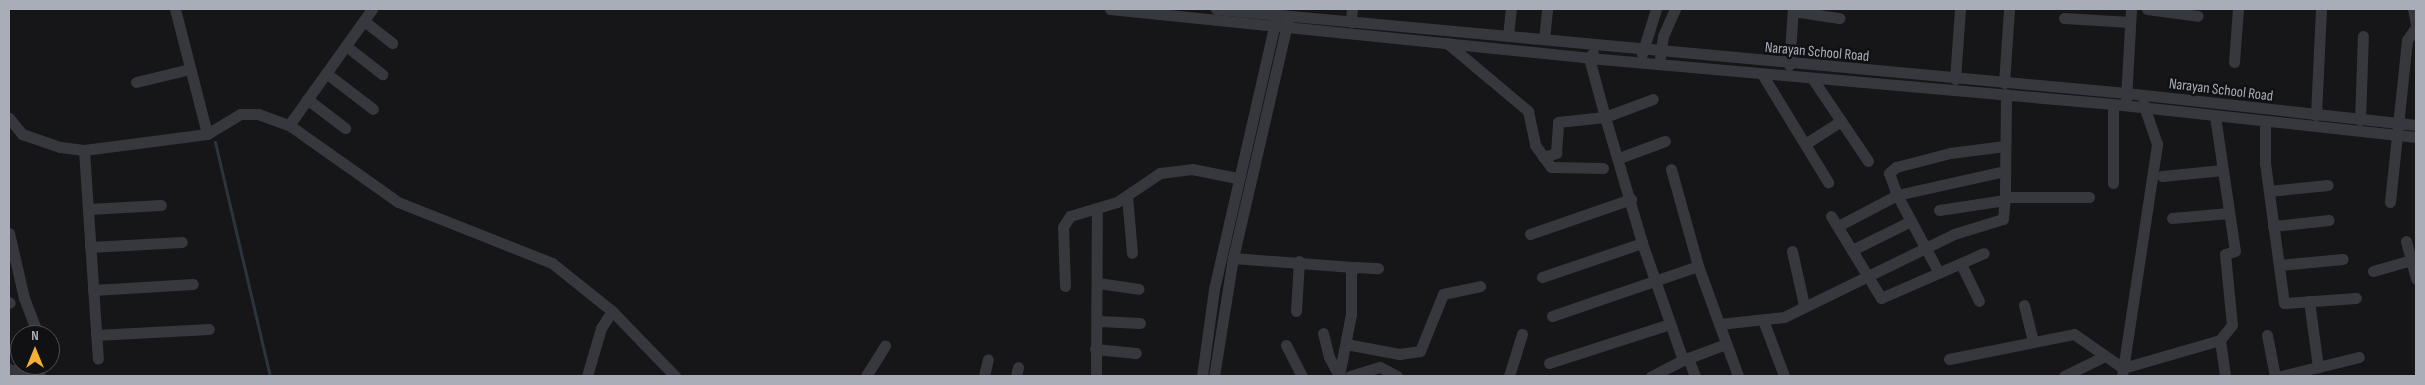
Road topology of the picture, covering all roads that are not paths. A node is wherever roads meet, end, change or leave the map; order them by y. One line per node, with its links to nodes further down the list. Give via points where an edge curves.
1 (175, 9): 41 (street)
2 (372, 9): 23 (street)
3 (1110, 9): 18 (street)
4 (1216, 9): 22 (street, Narayan School Road)
5 (1352, 9): 24 (street)
6 (1511, 9): 27 (street)
7 (1547, 9): 29 (street)
8 (1656, 9): 34 (street)
9 (1675, 9): 35 (street)
10 (1960, 9): 46 (street)
11 (2009, 9): 48 (street)
12 (2131, 9): 25 (street)
13 (2147, 9): 19 (street)
14 (2238, 9): 38 (street)
15 (2321, 9): 55 (street)
16 (2413, 9): 26 (street)
17 (1793, 10): 20 (street); 40 (street)
18 (1182, 12): 22 (street)
19 (2198, 16)
20 (1840, 18)
21 (2064, 18): 25 (street)
22 (1281, 20): 24 (street, Narayan School Road); 30 (street); 81 (street); 114 (street)
23 (364, 21): 31 (street); 33 (street)
24 (1351, 22): 27 (street, Narayan School Road)
25 (2130, 22): 51 (street)
26 (2416, 26): 62 (street, via 2407,40)
27 (1508, 36): 29 (street, Narayan School Road)
28 (2363, 36): 59 (street)
29 (1544, 39): 32 (street, Narayan School Road)
30 (1446, 42): 36 (street); 73 (street, via 1528,111 1535,145)
31 (392, 43)
32 (1598, 45): 34 (street, Narayan School Road); 36 (street)
33 (346, 46): 42 (street); 43 (street)
34 (1642, 49): 35 (street, Narayan School Road); 37 (street)
35 (1660, 51): 39 (street); 40 (street, Narayan School Road)
36 (1589, 58): 37 (street); 56 (street)
37 (1641, 61): 39 (street)
38 (2234, 62)
39 (1659, 63): 44 (street)
40 (1790, 65): 46 (street, Narayan School Road)
41 (190, 69): 47 (street); 66 (street)
42 (326, 73): 50 (street); 54 (street)
43 (382, 74)
44 (1762, 74): 45 (street); 70 (street)
45 (1812, 78): 48 (street); 60 (street)
46 (1955, 79): 48 (street, Narayan School Road)
47 (136, 82)
48 (2005, 88): 51 (street, Narayan School Road); 53 (street); 71 (street)
49 (1653, 98): 56 (street)
50 (308, 99): 63 (street); 65 (street)
51 (2126, 99): 52 (street, Narayan School Road); 53 (street)
52 (2143, 101): 55 (street, Narayan School Road); 57 (street); 170 (street, via 2152,123 2147,188)
53 (2113, 104): 83 (street)
54 (373, 109)
55 (2316, 115): 59 (street, Narayan School Road)
56 (1604, 116): 73 (street, via 1558,122 1556,153); 74 (street)
57 (2215, 116): 61 (street); 78 (street)
58 (9, 118): 72 (street, via 22,134 60,147)
59 (2360, 120): 62 (street, Narayan School Road)
60 (1840, 121): 70 (street); 75 (street)
61 (2265, 122): 67 (street); 85 (street)
62 (2400, 123): 64 (street, Narayan School Road); 67 (street)
63 (288, 125): 66 (street, via 258,114 240,114); 140 (street, via 398,202 552,264)
64 (2416, 125)
65 (345, 128)
66 (207, 134): 72 (street)
67 (2399, 136): 68 (street); 91 (street)
68 (2416, 137)
69 (1665, 141): 74 (street)
70 (1804, 144): 82 (street)
71 (2005, 146): 79 (street); 86 (street, via 1896,167 1889,173)
72 (84, 150): 94 (street)
73 (1542, 157): 76 (street, via 1558,170)
74 (1619, 158): 90 (street)
75 (1868, 161)
76 (1603, 168)
77 (1671, 169): 120 (street)
78 (2223, 170): 80 (street); 96 (street)
79 (2005, 171): 86 (street); 89 (street)
80 (2162, 176)
81 (1237, 178): 87 (street, via 1174,170 1160,173); 177 (street, via 1214,289)
82 (1828, 182)
83 (2113, 183)
84 (2328, 185): 85 (street)
85 (2268, 191): 102 (street)
86 (1896, 195): 100 (street); 101 (street)
87 (1127, 196): 93 (street); 112 (street)
88 (2089, 197): 89 (street)
89 (2005, 198): 95 (street); 109 (street, via 2003,219 1954,234)
90 (1631, 199): 104 (street); 107 (street)
91 (2390, 202)
92 (161, 205): 94 (street)
93 (1097, 208): 129 (street); 131 (street, via 1064,221)
94 (88, 209): 108 (street)
95 (1939, 210)
96 (2229, 213): 98 (street); 154 (street, via 2234,251 2224,254 2232,325)
97 (1831, 216): 101 (street)
98 (2172, 218)
99 (2330, 220): 102 (street)
100 (1911, 221): 109 (street); 110 (street)
101 (1838, 226): 110 (street)
102 (2273, 226): 119 (street)
103 (9, 233): 148 (street, via 24,298)
104 (1530, 234)
105 (182, 242): 108 (street)
106 (2406, 242): 116 (street)
107 (1642, 243): 126 (street); 128 (street)
108 (90, 247): 134 (street)
109 (1925, 248): 124 (street); 125 (street)
110 (1852, 250): 125 (street)
111 (1792, 251): 138 (street)
112 (1132, 253)
113 (1984, 253): 118 (street)
114 (1233, 258): 117 (street); 178 (street)
115 (2343, 259): 119 (street)
116 (2411, 260): 123 (street); 127 (street)
117 (1299, 261): 121 (street); 141 (street)
118 (1961, 264): 124 (street); 136 (street)
119 (2279, 265): 137 (street, via 2284,303)
120 (1698, 266): 128 (street); 147 (street)
121 (1353, 267): 122 (street); 156 (street)
122 (1378, 268)
123 (2374, 271)
124 (1939, 273): 125 (street, via 1880,298)
125 (1868, 276): 138 (street)
126 (1542, 277)
127 (2416, 279)
128 (1655, 282): 142 (street); 146 (street)
129 (1098, 283): 133 (street); 144 (street)
130 (193, 284): 134 (street)
131 (1065, 286)
132 (1480, 286): 156 (street, via 1443,294 1420,351 1399,354)
133 (1139, 289)
134 (93, 290): 152 (street)
135 (2356, 298): 137 (street)
136 (1979, 301)
137 (2309, 302): 169 (street)
138 (1804, 305): 143 (street, via 1784,317)
139 (2024, 305): 155 (street)
140 (612, 311): 172 (street, via 601,328); 173 (street)
141 (1296, 311)
142 (1552, 316)
143 (1763, 320): 147 (street); 186 (street)
144 (1099, 321): 145 (street); 160 (street)
145 (1140, 323)
146 (1670, 324): 166 (street); 168 (street)
147 (1719, 324): 157 (street)
148 (34, 325)
149 (209, 329): 152 (street)
150 (1323, 333): 180 (street)
151 (1522, 334): 182 (street)
152 (96, 335): 164 (street)
153 (2267, 335): 189 (street)
154 (2220, 340): 170 (street); 188 (street)
155 (2033, 342): 162 (street, via 2074,334); 167 (street)
156 (1346, 344): 180 (street)
157 (1726, 344): 166 (street); 185 (street)
158 (1286, 345): 179 (street)
159 (885, 346): 174 (street)
160 (1095, 349): 161 (street); 176 (street)
161 (1136, 354)
162 (2103, 357): 170 (street); 187 (street)
163 (2359, 357): 169 (street)
164 (98, 359)
165 (988, 359): 175 (street)
166 (1686, 359): 183 (street); 184 (street)
167 (1949, 359)
168 (1549, 363)
169 (2318, 367): 190 (street)
170 (2119, 372)
171 (1387, 374): 181 (street, via 1369,368)
172 (587, 376)
173 (675, 376)
174 (866, 376)
175 (984, 376)
176 (1096, 376)
177 (1202, 376)
178 (1214, 376)
179 (1302, 376)
180 (1339, 376)
181 (1350, 376)
182 (1509, 376)
183 (1651, 376)
184 (1695, 376)
185 (1738, 376)
186 (1784, 376)
187 (2064, 376)
188 (2225, 376)
189 (2276, 376)
190 (2281, 376)

